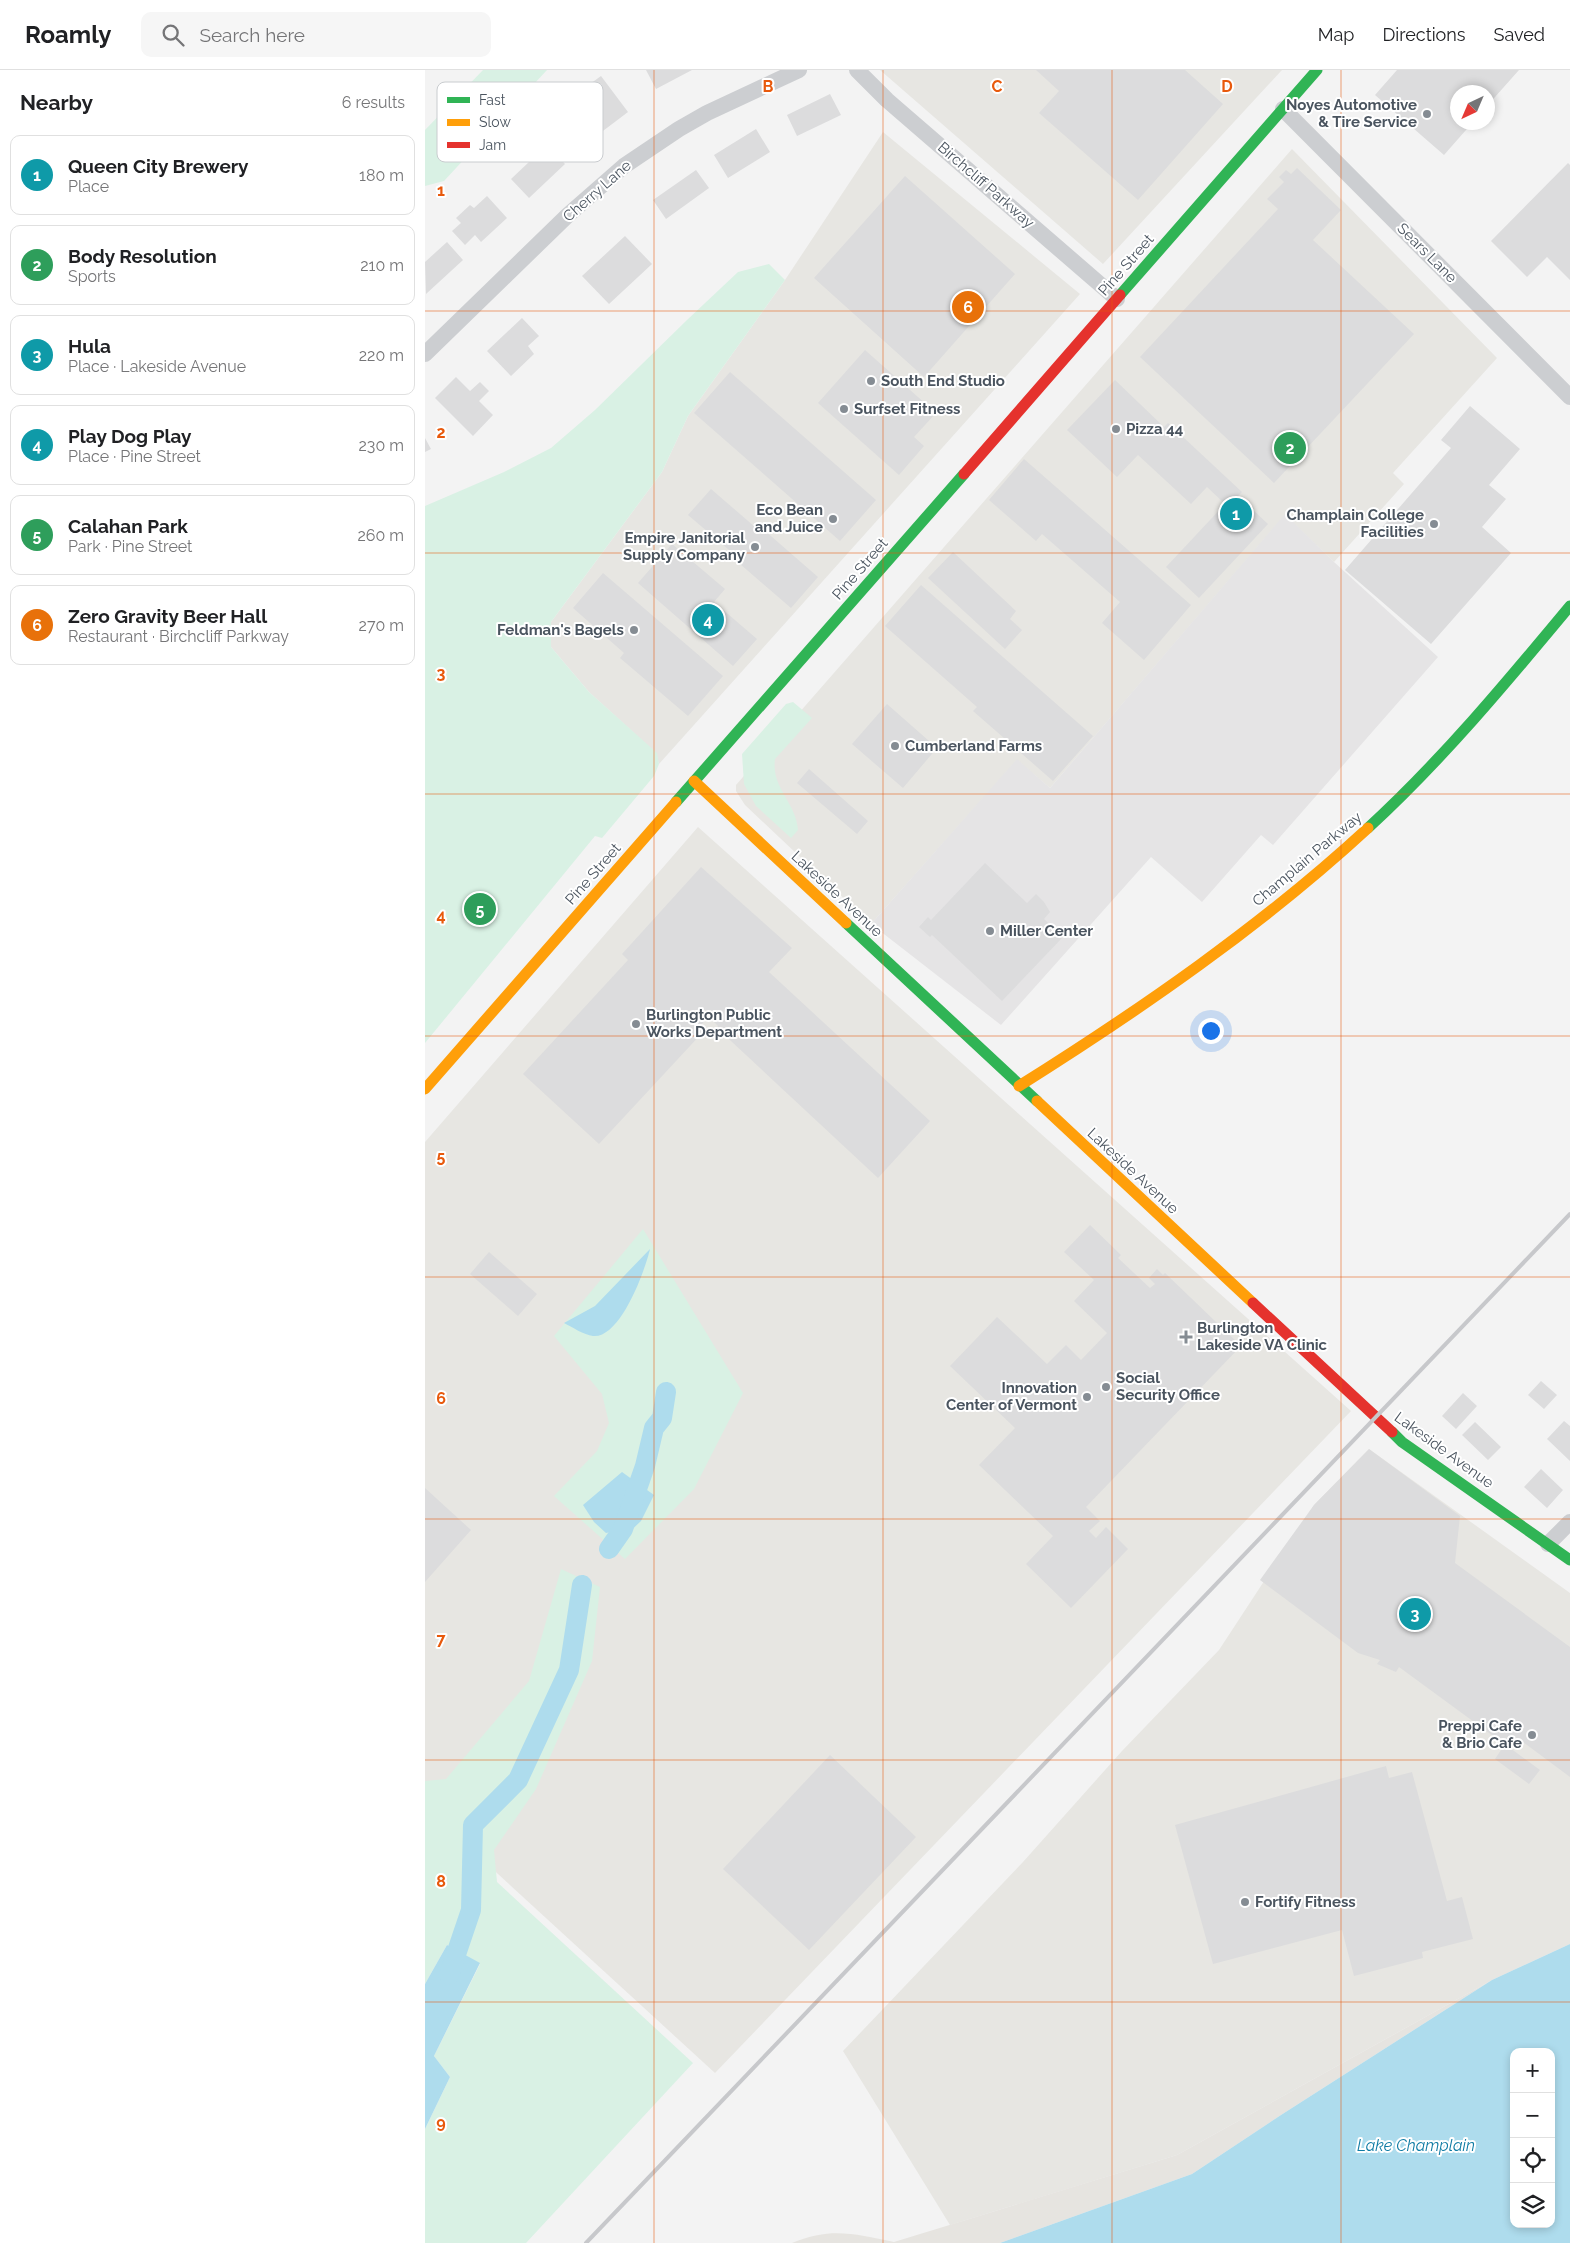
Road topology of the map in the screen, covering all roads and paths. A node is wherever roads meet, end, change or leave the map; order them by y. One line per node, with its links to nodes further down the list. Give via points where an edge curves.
1 (799, 70): 6 (street, Cherry Lane, via 707,113 624,166 568,215)
2 (857, 70): 5 (street, Birchcliff Parkway, via 887,100)
3 (1317, 70): 4 (main road, Pine Street)
4 (1283, 109): 5 (main road, Pine Street); 7 (street, Sears Lane)
5 (1117, 299): 9 (main road, Pine Street)
6 (425, 354)
7 (1570, 397)
8 (1570, 606): 10 (main road, Champlain Parkway, via 1473,721 1359,838 1283,900 1127,1017)
9 (694, 781): 10 (main road, Lakeside Avenue); 11 (main road, Pine Street)
10 (1019, 1086): 13 (main road, Lakeside Avenue, via 1402,1442)
11 (425, 1089)
12 (1570, 1522): 13 (street)
13 (1548, 1544): 14 (main road, Lakeside Avenue)
14 (1570, 1560)

